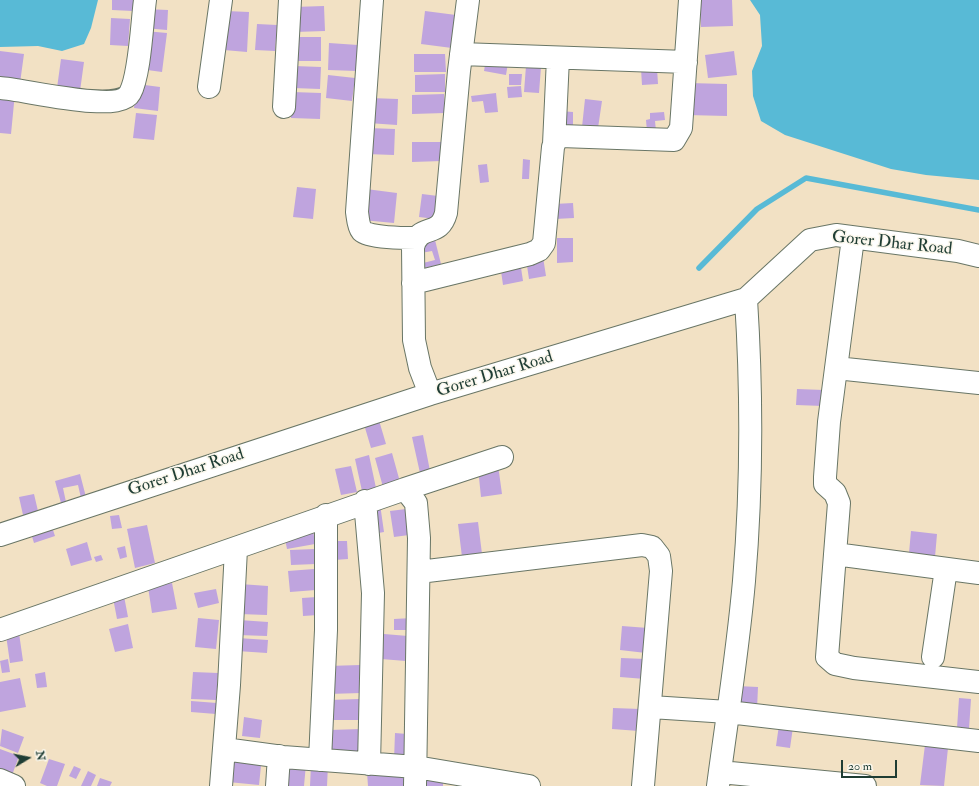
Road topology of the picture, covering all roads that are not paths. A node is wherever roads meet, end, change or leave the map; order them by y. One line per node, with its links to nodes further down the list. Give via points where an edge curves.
1 (145, 0): 11 (street, via 134,82 130,94 124,99 115,102 95,102)
2 (221, 0): 10 (street)
3 (290, 0): 12 (street)
4 (372, 0): 14 (street, via 358,224 362,231 370,235)
5 (468, 0): 7 (street)
6 (690, 0): 9 (street)
7 (461, 54): 8 (street); 14 (street, via 444,222)
8 (558, 58): 9 (street); 13 (street)
9 (686, 62): 13 (street, via 681,128 674,140 561,136)
10 (209, 87)
11 (0, 88)
12 (284, 107)
13 (554, 144): 17 (street, via 544,244 539,250)
14 (416, 238): 17 (street, via 413,247)
15 (853, 238): 16 (street, Gorer Dhar Road); 18 (street, Gorer Dhar Road, via 836,235 810,240); 19 (street)
16 (979, 256)
17 (414, 283): 21 (street, via 414,340 420,368)
18 (746, 299): 21 (street, Gorer Dhar Road); 36 (street, via 751,375 751,442 744,581)
19 (836, 368): 20 (street); 28 (street, via 828,422 824,477 825,484 835,492 839,503)
20 (979, 383)
21 (430, 394): 26 (street, Gorer Dhar Road)
22 (502, 458): 23 (street)
23 (405, 488): 24 (street); 30 (street, via 416,503)
24 (365, 501): 25 (street); 41 (street, via 373,593)
25 (326, 515): 27 (street); 40 (street, via 326,622)
26 (0, 535)
27 (236, 548): 32 (street); 38 (street)
28 (835, 554): 29 (street); 34 (street, via 827,657 835,664 854,668)
29 (946, 569): 31 (street); 33 (street)
30 (419, 572): 35 (street, via 642,545 652,547 659,556 661,571); 42 (street)
31 (979, 573)
32 (0, 630)
33 (933, 657)
34 (979, 682)
35 (651, 707): 36 (street); 49 (street)
36 (728, 712): 37 (street); 43 (street)
37 (979, 741)
38 (224, 749): 39 (street); 46 (street)
39 (279, 756): 40 (street); 47 (street)
40 (320, 760): 41 (street)
41 (369, 764): 42 (street)
42 (416, 777): 48 (street)
43 (719, 779): 50 (street)
44 (0, 780): 45 (street)
45 (14, 786)
46 (221, 786)
47 (276, 786)
48 (529, 786)
49 (643, 786)
50 (865, 786)

